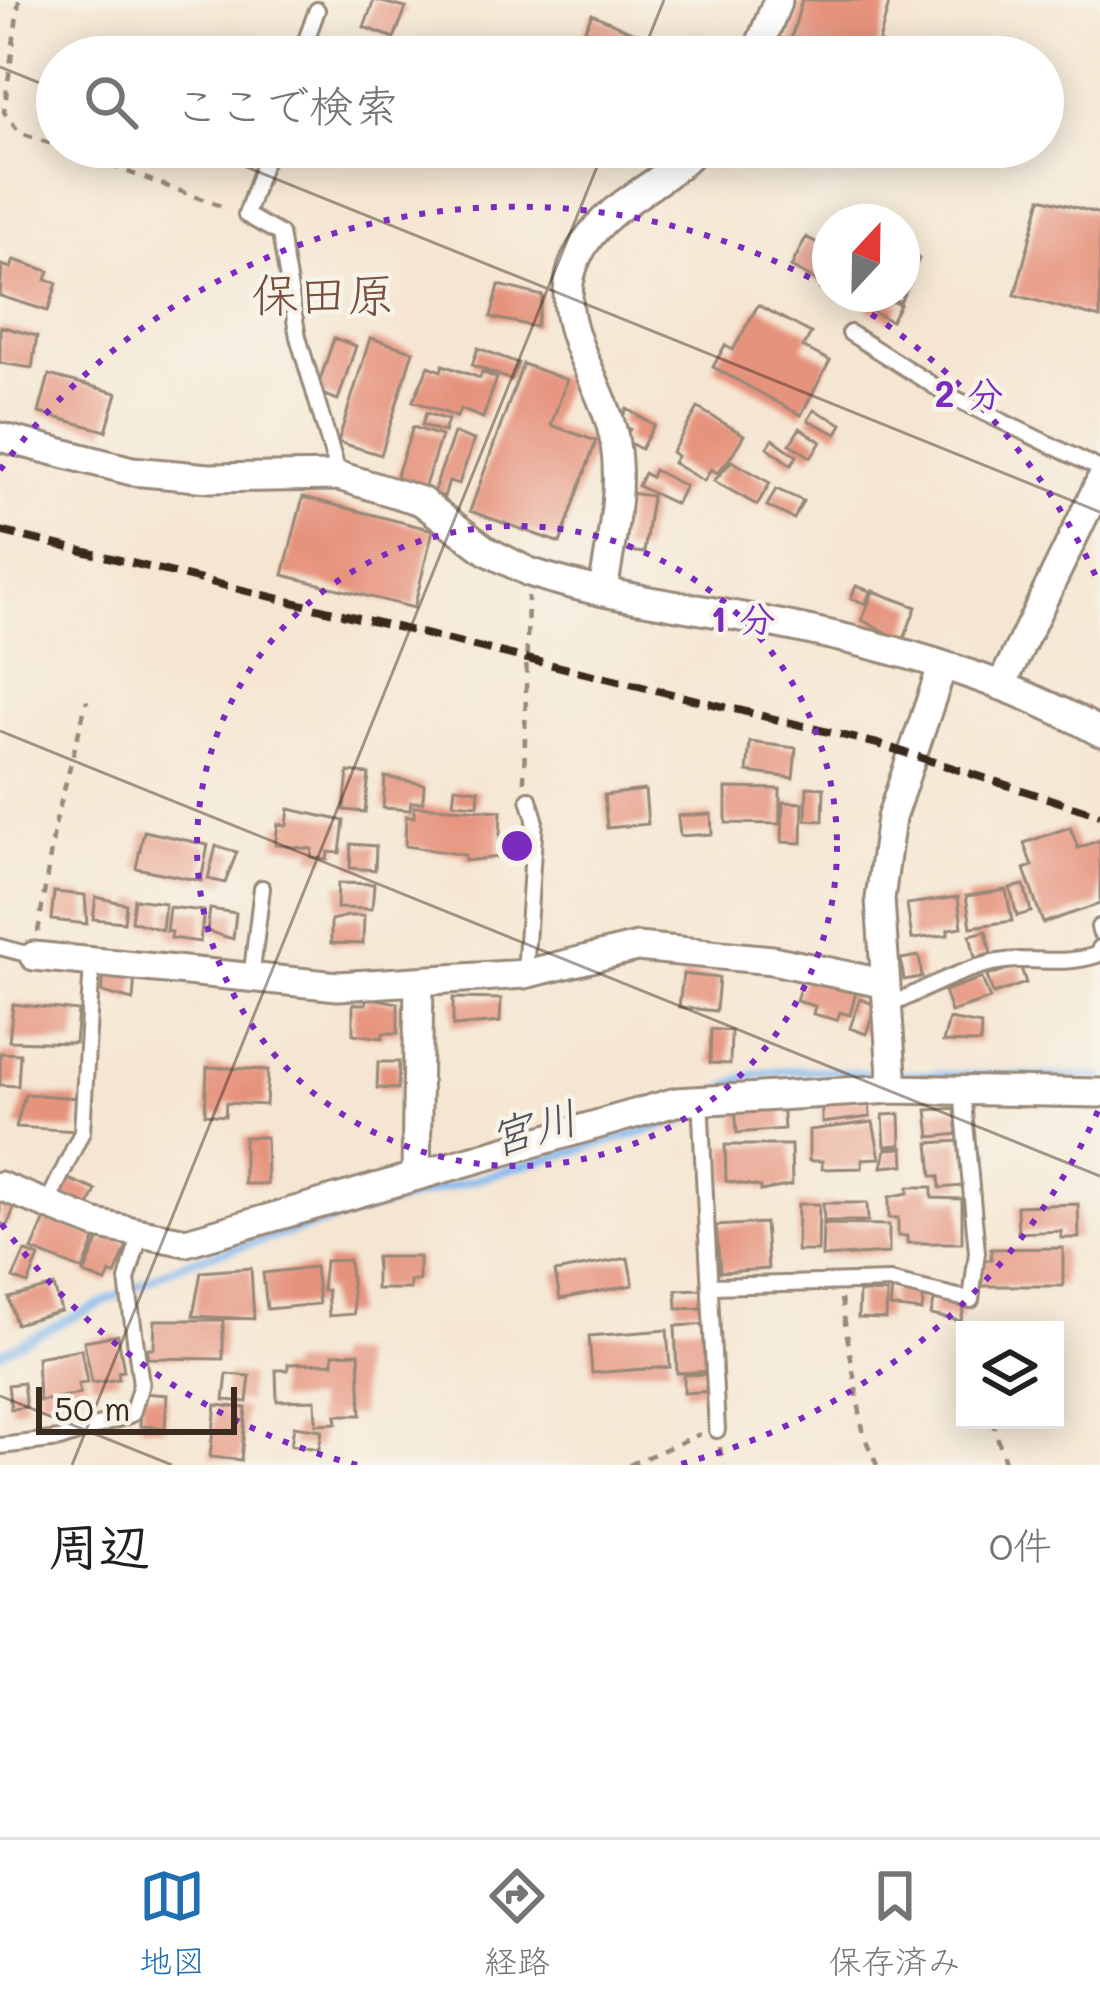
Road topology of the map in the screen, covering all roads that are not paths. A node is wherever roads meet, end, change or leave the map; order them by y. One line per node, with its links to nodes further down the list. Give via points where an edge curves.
1 (778, 0): 4 (street)
2 (317, 10): 3 (lane)
3 (308, 36)
4 (763, 36)
5 (262, 168): 10 (lane, via 246,215 280,234 298,338)
6 (677, 168): 12 (street, via 597,226 569,271 580,360 615,439 619,486)
7 (850, 333): 9 (lane, via 950,396)
8 (0, 437): 10 (street, via 132,471)
9 (1100, 469)
10 (339, 476): 12 (street, via 421,501 529,572)
11 (1100, 482): 14 (street)
12 (603, 592): 13 (street, via 759,620)
13 (942, 667): 14 (street); 25 (street, via 891,818 880,899)
14 (1001, 686): 15 (street)
15 (1100, 732)
16 (529, 799): 22 (lane, via 535,819)
17 (262, 888): 23 (lane)
18 (0, 947): 20 (lane)
19 (1100, 948): 25 (lane, via 1067,964 1019,959)
20 (34, 956): 21 (street)
21 (92, 963): 23 (street); 32 (lane, via 82,1132)
22 (525, 974): 24 (street); 25 (street, via 637,947 772,960)
23 (251, 979): 24 (street)
24 (419, 981): 30 (street)
25 (883, 996): 26 (street)
26 (891, 1075): 27 (street); 29 (street)
27 (962, 1090): 28 (street); 34 (lane, via 976,1252 971,1300 890,1281)
28 (1100, 1093)
29 (700, 1098): 30 (street); 34 (lane)
30 (416, 1175): 33 (street, via 186,1242)
31 (0, 1186): 32 (street)
32 (46, 1206): 33 (street)
33 (140, 1235): 36 (lane, via 127,1280 141,1384 133,1414 60,1438)
34 (712, 1286): 35 (lane)
35 (717, 1430)
36 (0, 1446)

